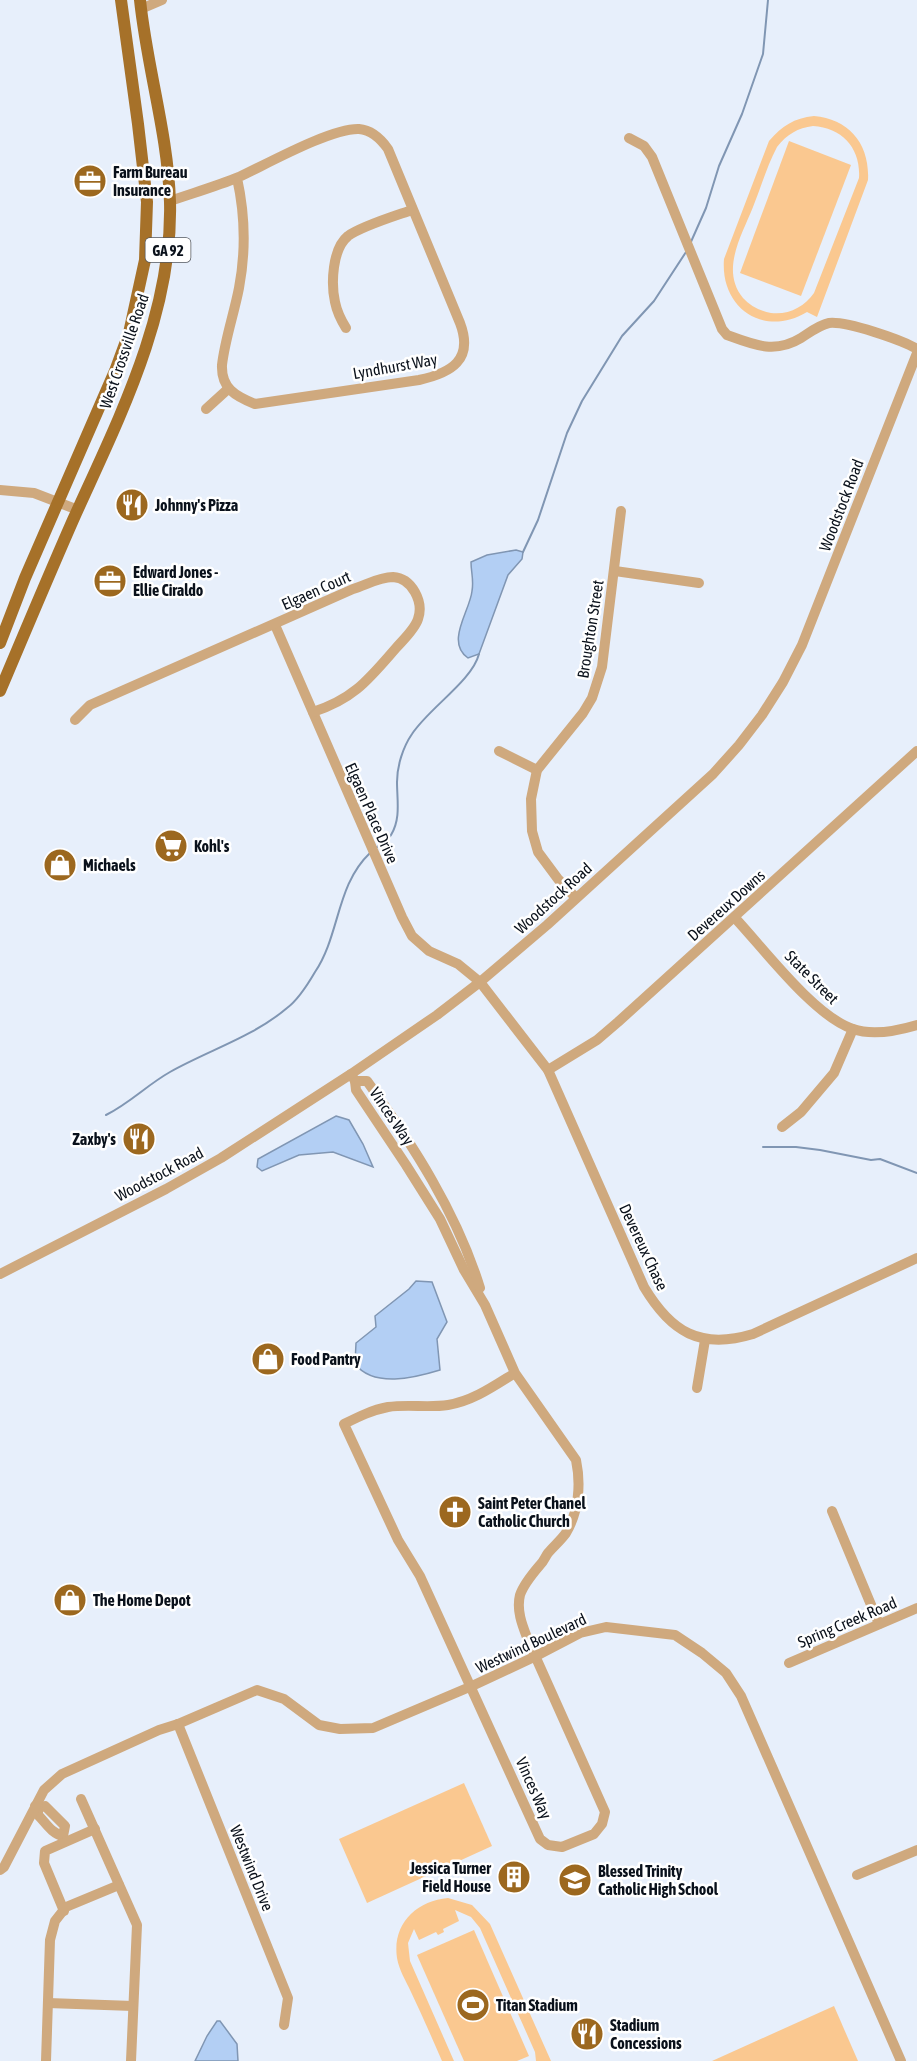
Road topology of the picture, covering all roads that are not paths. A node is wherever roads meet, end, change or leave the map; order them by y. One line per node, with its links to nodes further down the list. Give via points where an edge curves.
1 (121, 0): 4 (main road, West Crossville Road / GA 92)
2 (162, 0): 3 (street)
3 (141, 4): 4 (main road); 7 (main road, West Crossville Road / GA 92, via 164,136)
4 (123, 15): 14 (main road, West Crossville Road / GA 92, via 147,202 145,260 129,333)
5 (629, 138): 10 (street, via 644,146 652,157 727,335 778,348 830,323 874,332)
6 (237, 178): 7 (street, Lyndhurst Way); 8 (street, Lyndhurst Way, via 332,135 367,130 388,149); 11 (street, via 244,229 239,285 222,365)
7 (170, 201): 15 (main road, West Crossville Road / GA 92, via 167,259 148,341)
8 (412, 210): 9 (street, via 354,233 342,242 333,288 336,308); 11 (street, Lyndhurst Way, via 464,332 462,355 452,369 419,380 255,404)
9 (346, 328)
10 (917, 351): 27 (street, Woodstock Road, via 802,645 783,682 751,730 713,774)
11 (228, 389): 12 (street)
12 (206, 409)
13 (0, 490): 14 (street, via 34,493)
14 (58, 502): 15 (street); 20 (main road, West Crossville Road / GA 92)
15 (78, 510): 21 (main road, West Crossville Road / GA 92)
16 (621, 511): 17 (street, Broughton Street)
17 (615, 571): 18 (street); 26 (street, Broughton Street, via 602,667 592,698)
18 (699, 582)
19 (275, 625): 22 (street, Elgaen Place Drive); 22 (street, Elgaen Court, via 380,579 395,577 416,592 418,619 406,636 361,687); 23 (street, Elgaen Court, via 90,705)
20 (0, 644)
21 (0, 691)
22 (313, 712): 29 (street, Elgaen Place Drive, via 412,936)
23 (75, 720)
24 (499, 750): 26 (street)
25 (917, 751): 28 (street, Devereux Downs)
26 (537, 770): 27 (street, Broughton Street, via 531,799 532,831 538,852)
27 (576, 898): 29 (street, Woodstock Road)
28 (735, 918): 31 (street, State Street, via 810,1000 825,1014); 32 (street, Devereux Downs, via 597,1040)
29 (480, 982): 32 (street, Devereux Chase); 33 (street, Woodstock Road)
30 (917, 1024): 31 (street, State Street, via 885,1032)
31 (853, 1029): 34 (street, via 829,1081)
32 (548, 1070): 37 (street, Devereux Chase, via 644,1287 669,1321)
33 (353, 1078): 36 (street, Woodstock Road, via 221,1158); 38 (street, Vinces Way, via 368,1081 439,1194 465,1245 485,1305)
34 (782, 1127)
35 (917, 1258): 37 (street, via 753,1334)
36 (0, 1274)
37 (705, 1340): 39 (street)
38 (515, 1373): 43 (street, Vinces Way, via 576,1460 578,1472 577,1505 571,1524 520,1594 522,1624); 45 (street, Vinces Way, via 465,1400 448,1405 390,1407 344,1424)
39 (697, 1388)
40 (832, 1511): 42 (street)
41 (917, 1608): 42 (street, Spring Creek Road)
42 (879, 1624): 44 (street, Spring Creek Road)
43 (536, 1656): 45 (street, Westwind Boulevard); 45 (street, Vinces Way, via 605,1812 594,1834 556,1848 540,1839); 63 (street, Westwind Boulevard, via 580,1633 606,1627 629,1629 675,1635 726,1673 741,1696)
44 (789, 1663)
45 (472, 1686): 46 (street, Westwind Boulevard, via 373,1728 319,1725 284,1699 257,1690)
46 (178, 1724): 48 (street, Westwind Boulevard, via 62,1774 44,1790); 60 (street, Westwind Drive, via 288,1998)
47 (81, 1799): 51 (street)
48 (37, 1807): 49 (street, via 45,1806); 50 (street, via 38,1815); 54 (street, Westwind Boulevard)
49 (55, 1814): 50 (street); 52 (street, via 65,1826)
50 (46, 1823): 52 (street)
51 (95, 1829): 52 (street); 56 (street)
52 (64, 1839): 57 (street, via 45,1851 44,1863)
53 (917, 1850): 55 (street)
54 (0, 1870)
55 (857, 1875)
56 (119, 1885): 57 (street); 59 (street, via 137,1925)
57 (64, 1911): 58 (street, via 50,1940)
58 (48, 2003): 59 (street); 61 (street)
59 (133, 2006): 62 (street)
60 (284, 2025)
61 (46, 2061)
62 (131, 2061)
63 (901, 2061)

